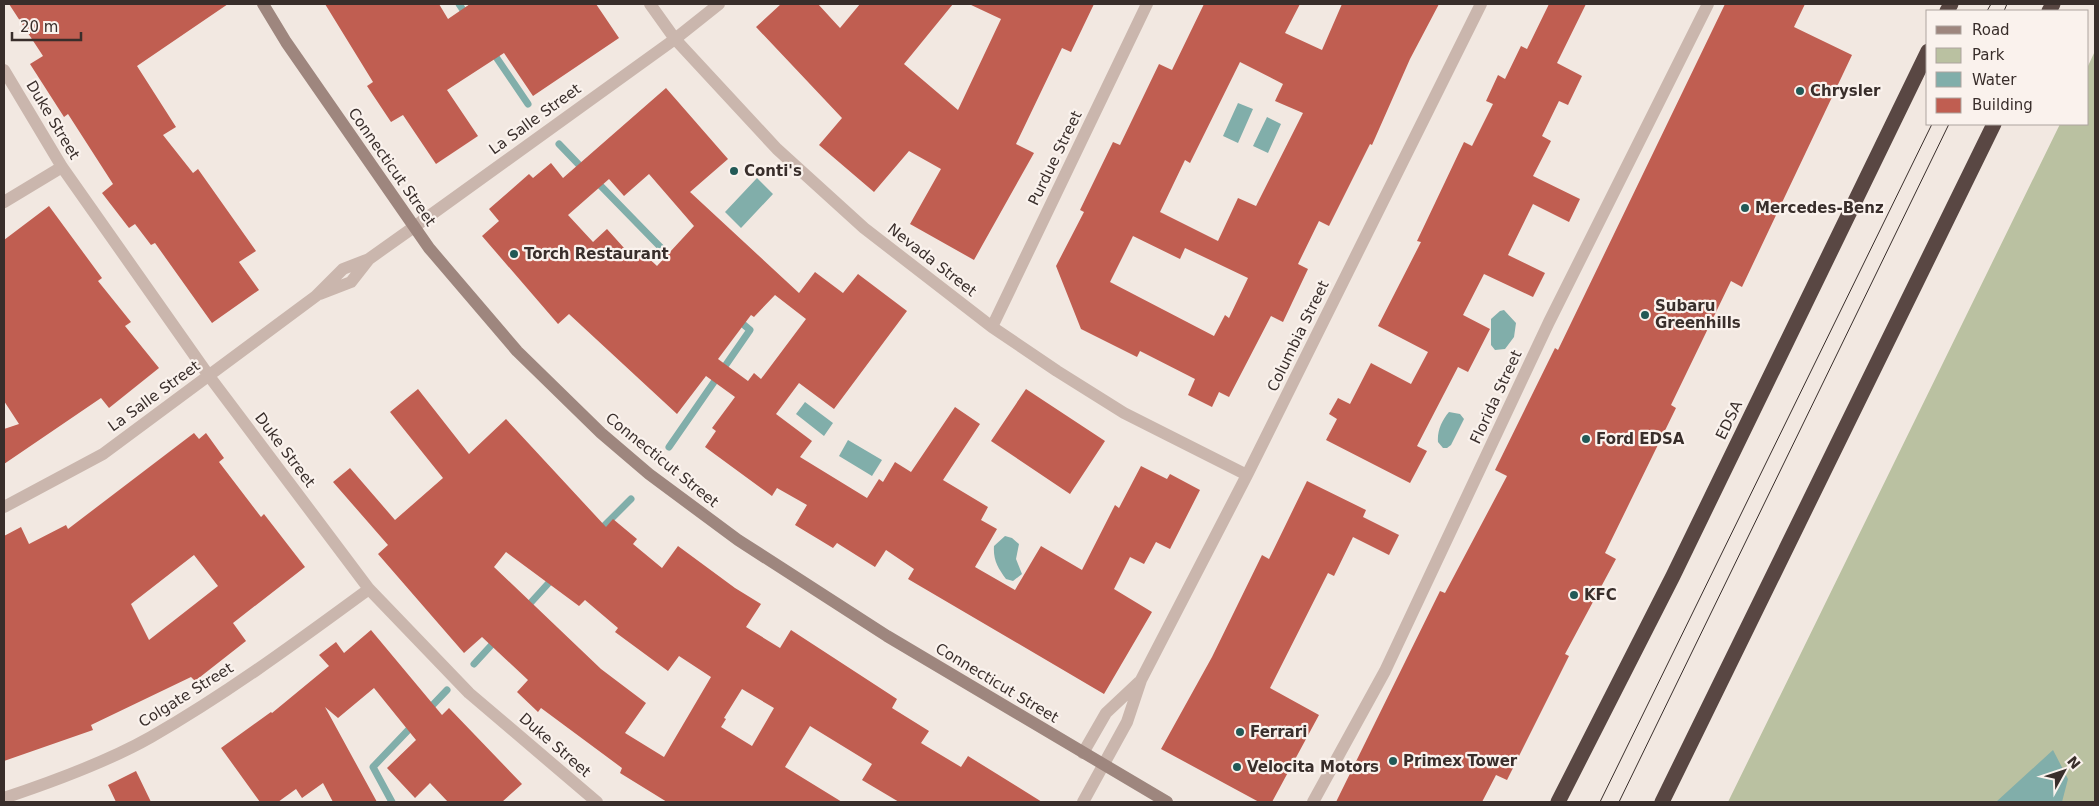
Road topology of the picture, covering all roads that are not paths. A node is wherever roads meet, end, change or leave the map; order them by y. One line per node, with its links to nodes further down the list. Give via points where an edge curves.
1 (263, 4): 13 (street, Connecticut Street)
2 (650, 4): 7 (street, Nevada Street)
3 (720, 4): 7 (street, La Salle Street)
4 (1146, 4): 14 (street, Purdue Street)
5 (1481, 4): 16 (street, Columbia Street)
6 (1708, 4): 26 (street, Florida Street, via 1549,322 1385,671)
7 (675, 39): 13 (street, La Salle Street); 14 (street, Nevada Street, via 777,150 864,228)
8 (1926, 55): 27 (highway, EDSA)
9 (4, 70): 11 (street, Duke Street)
10 (1994, 125): 28 (highway)
11 (62, 167): 12 (street); 15 (street, Duke Street)
12 (4, 202)
13 (414, 227): 15 (street, La Salle Street, via 369,259 343,269 316,296); 20 (street, Connecticut Street, via 517,351 601,433 649,474 738,540 854,615)
14 (992, 327): 16 (street, Nevada Street, via 1124,413)
15 (209, 376): 17 (street, La Salle Street, via 103,454); 18 (street, Duke Street)
16 (1247, 474): 19 (street, Columbia Street)
17 (4, 507)
18 (369, 589): 22 (street, Colgate Street, via 268,664 150,737 52,782); 23 (street, Duke Street, via 469,693)
19 (1140, 680): 20 (street, Columbia Street, via 1106,712); 21 (street, Columbia Street, via 1127,722)
20 (1083, 753): 21 (street, Connecticut Street)
21 (1103, 766): 24 (street, Columbia Street); 25 (street, Connecticut Street)
22 (4, 798)
23 (597, 802)
24 (1083, 802)
25 (1168, 802)
26 (1313, 802)
27 (1558, 802)
28 (1662, 802)

